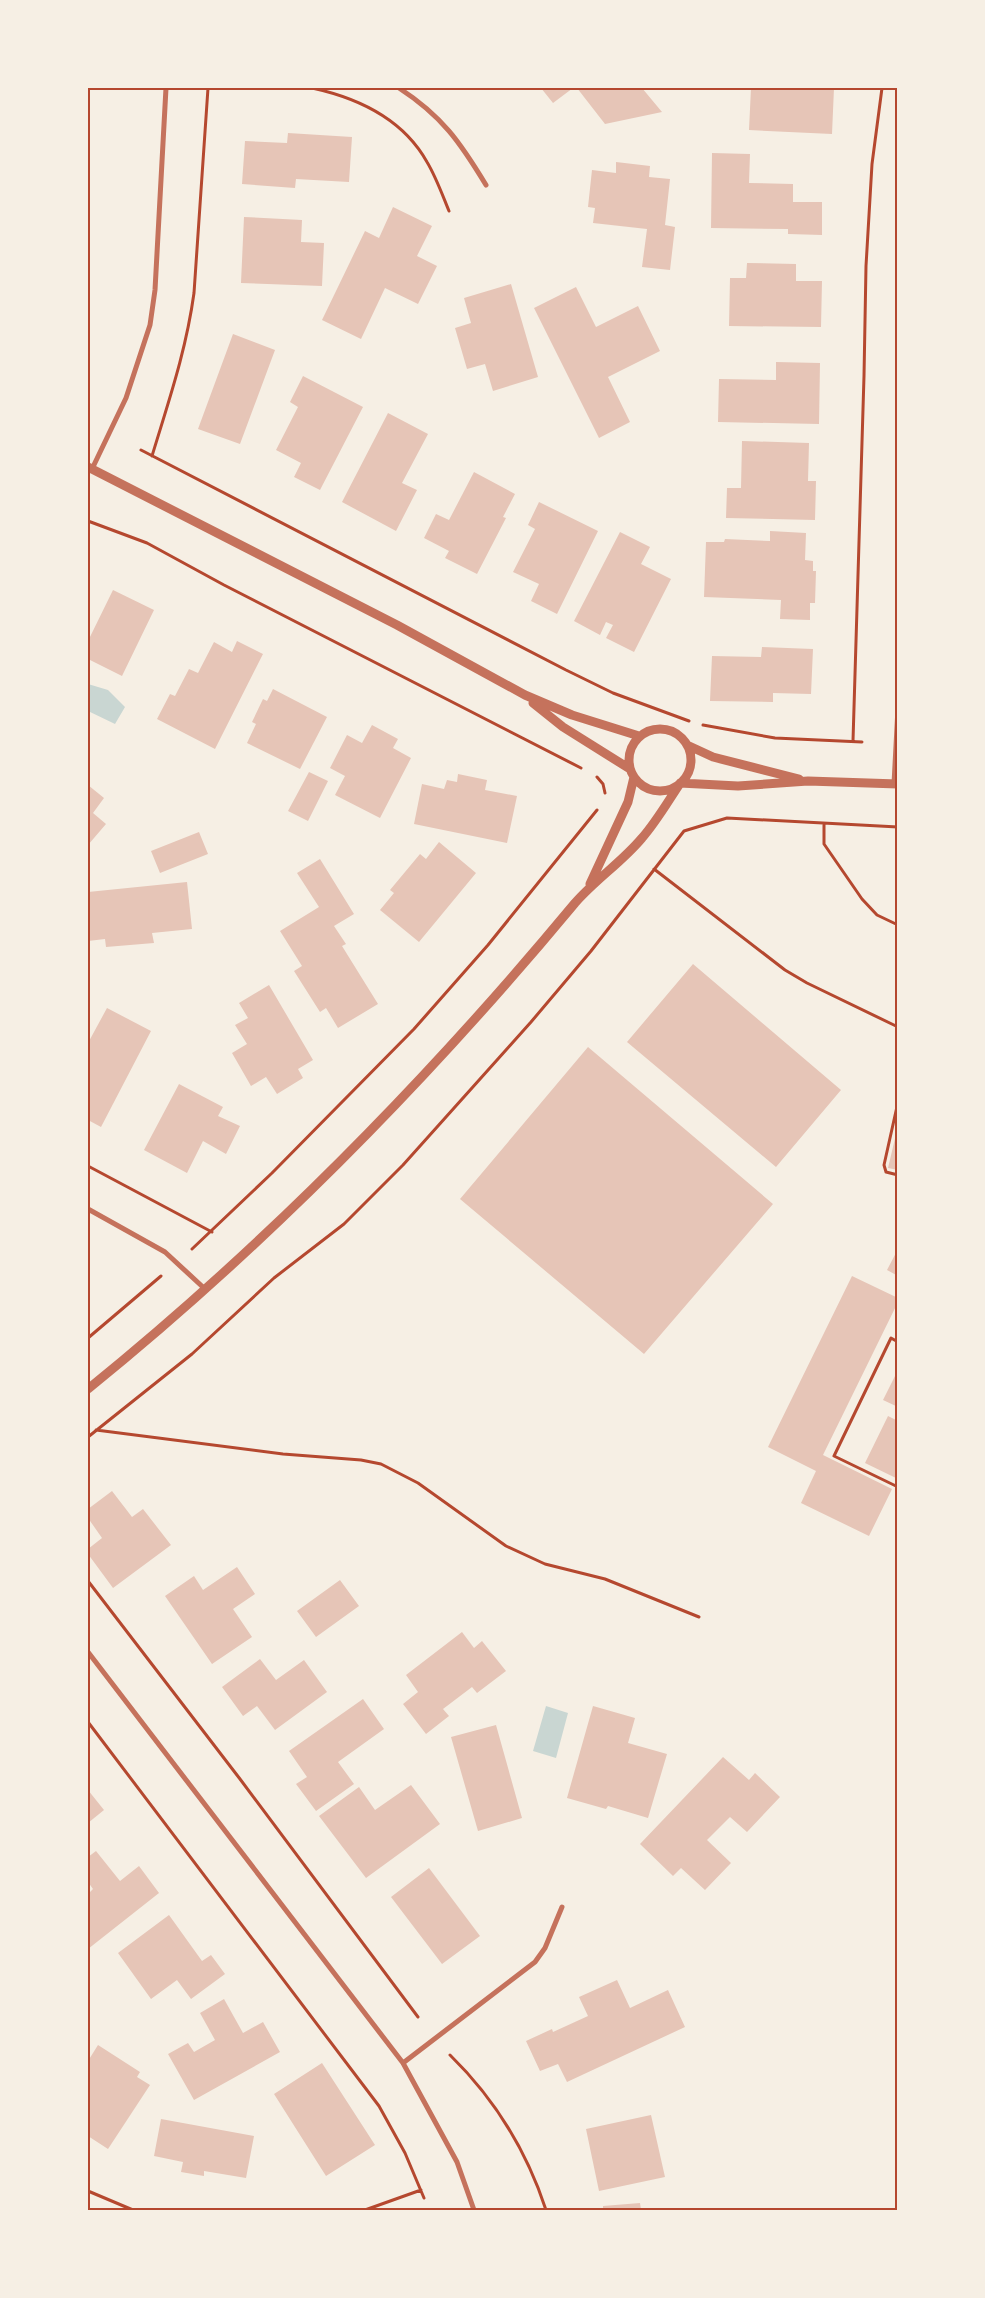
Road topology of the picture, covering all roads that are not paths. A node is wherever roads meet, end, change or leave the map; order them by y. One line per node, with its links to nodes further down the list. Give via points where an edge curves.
1 (166, 88): 4 (street, via 155,290 150,325 126,398)
2 (399, 88): 3 (street, via 445,124 462,145)
3 (486, 186)
4 (90, 468): 5 (street, via 397,625)
5 (525, 696): 7 (street); 9 (street, via 563,727)
6 (898, 708): 12 (street)
7 (639, 736): 8 (street, via 647,731 665,729 674,732); 9 (street, via 629,754)
8 (687, 745): 10 (street, via 714,757); 11 (street, via 691,765)
9 (632, 773): 11 (street, via 650,789 660,791); 13 (street, via 628,802)
10 (808, 780): 11 (street, via 738,786); 12 (street)
11 (679, 784): 13 (street, via 643,838)
12 (896, 784)
13 (588, 888): 15 (street, via 437,1062 276,1225)
14 (88, 1209): 15 (street, via 154,1244)
15 (205, 1289): 16 (street)
16 (88, 1389)
17 (88, 1652): 19 (street)
18 (562, 1907): 19 (street, via 545,1948 535,1962)
19 (403, 2064): 20 (street, via 456,2162)
20 (473, 2210)

